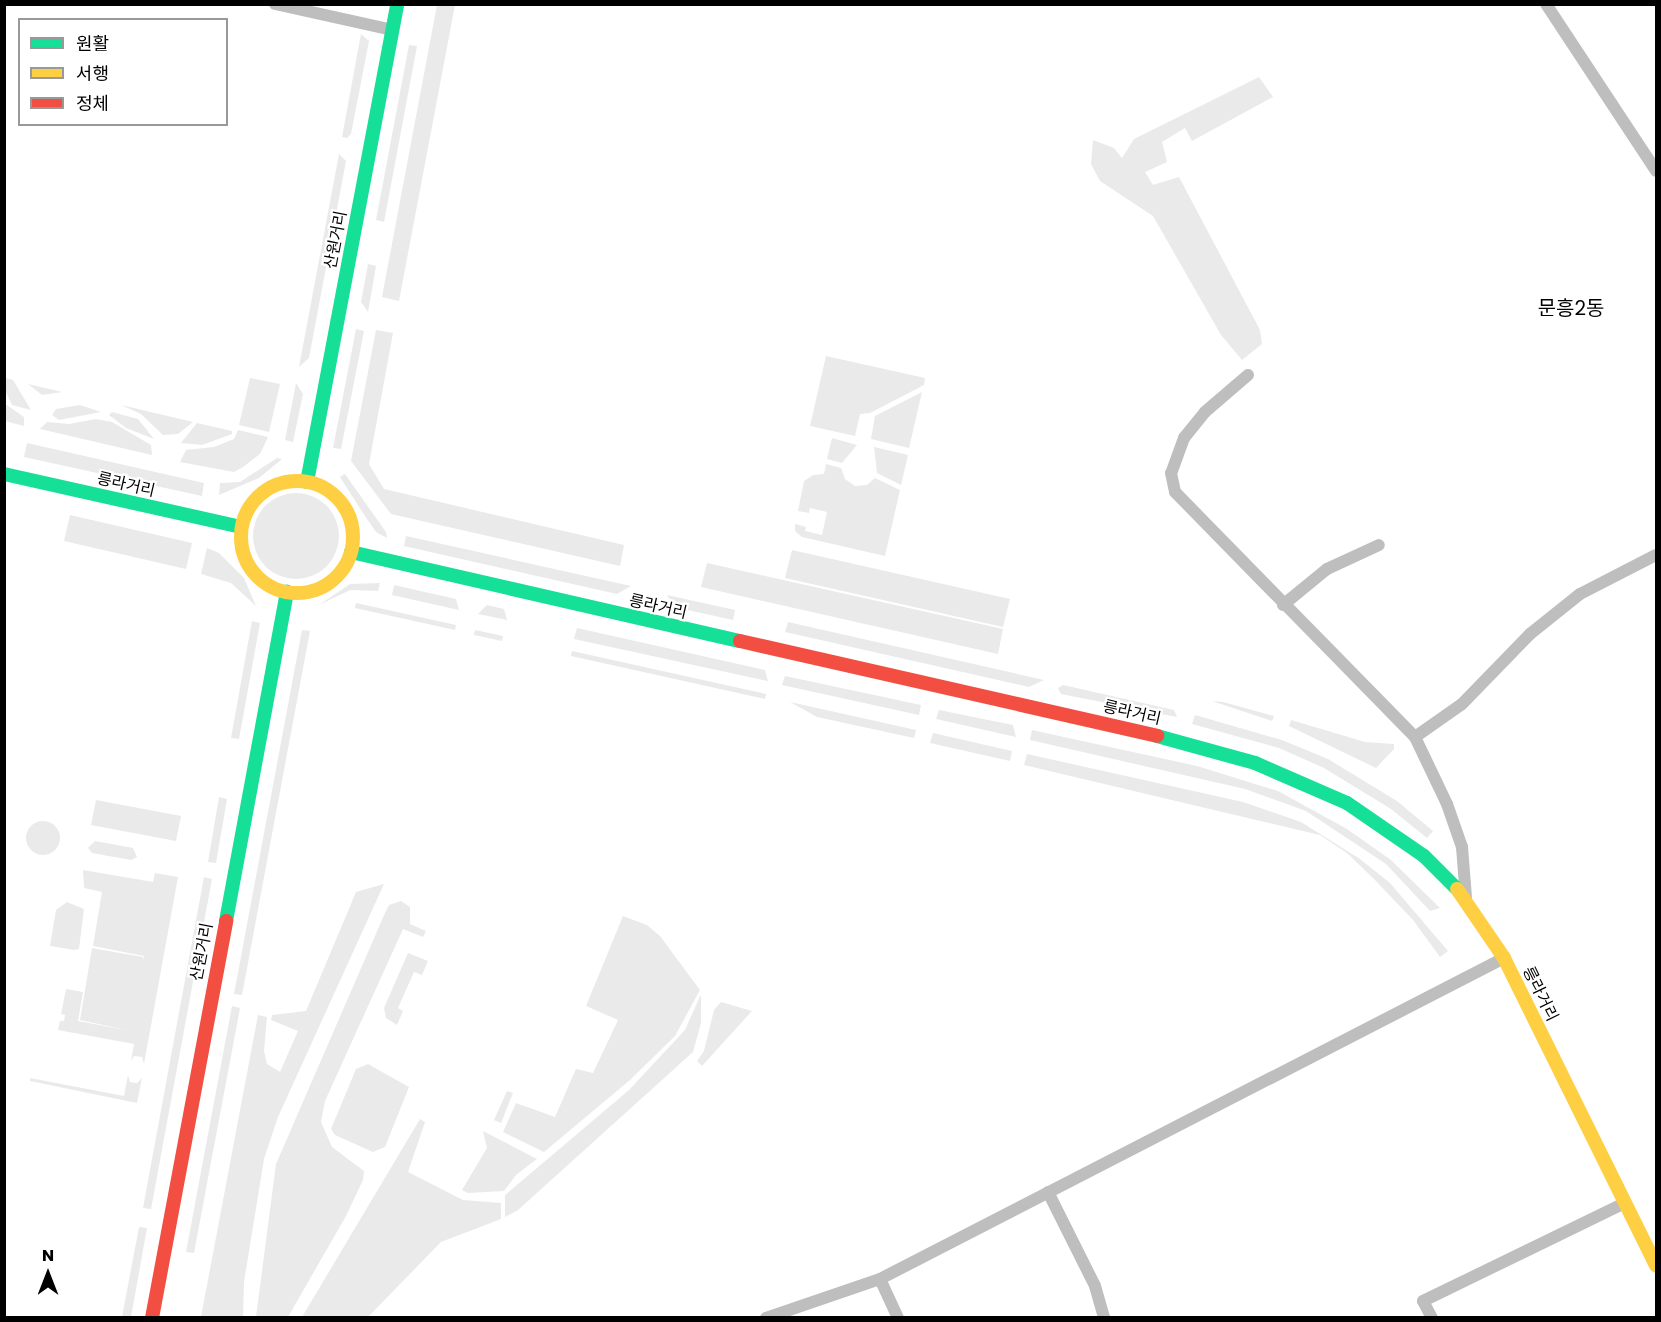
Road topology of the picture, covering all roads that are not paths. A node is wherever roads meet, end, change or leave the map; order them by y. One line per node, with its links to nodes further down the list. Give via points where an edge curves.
1 (275, 4): 4 (street)
2 (397, 4): 4 (main road, 산원거리)
3 (1546, 4): 5 (street)
4 (392, 30): 8 (main road, 산원거리)
5 (1656, 171)
6 (1248, 375): 14 (street, via 1205,412 1184,438 1171,473 1175,492)
7 (4, 474): 9 (main road, 릉라거리)
8 (307, 482): 9 (main road, via 283,483 268,489 246,512); 11 (main road, via 333,494 345,508 352,525)
9 (241, 527): 13 (main road, via 246,563 257,577)
10 (1379, 545): 14 (street, via 1327,569)
11 (351, 552): 13 (main road, via 338,575 324,586 307,592); 16 (main road, 릉라거리, via 1180,741 1255,763 1347,803 1424,856)
12 (1656, 555): 15 (street, via 1581,594 1530,634 1462,704)
13 (286, 592): 22 (main road, 산원거리)
14 (1283, 605): 15 (street, via 1364,681)
15 (1415, 737): 16 (street, via 1459,838)
16 (1466, 898): 17 (main road, 릉라거리)
17 (1504, 958): 18 (street); 19 (main road, 릉라거리)
18 (1048, 1192): 21 (street); 25 (street, via 1095,1286)
19 (1625, 1203): 20 (main road, 릉라거리); 26 (street, via 1423,1301)
20 (1656, 1265)
21 (879, 1280): 23 (street); 24 (street)
22 (152, 1317)
23 (766, 1317)
24 (898, 1317)
25 (1104, 1317)
26 (1432, 1317)

